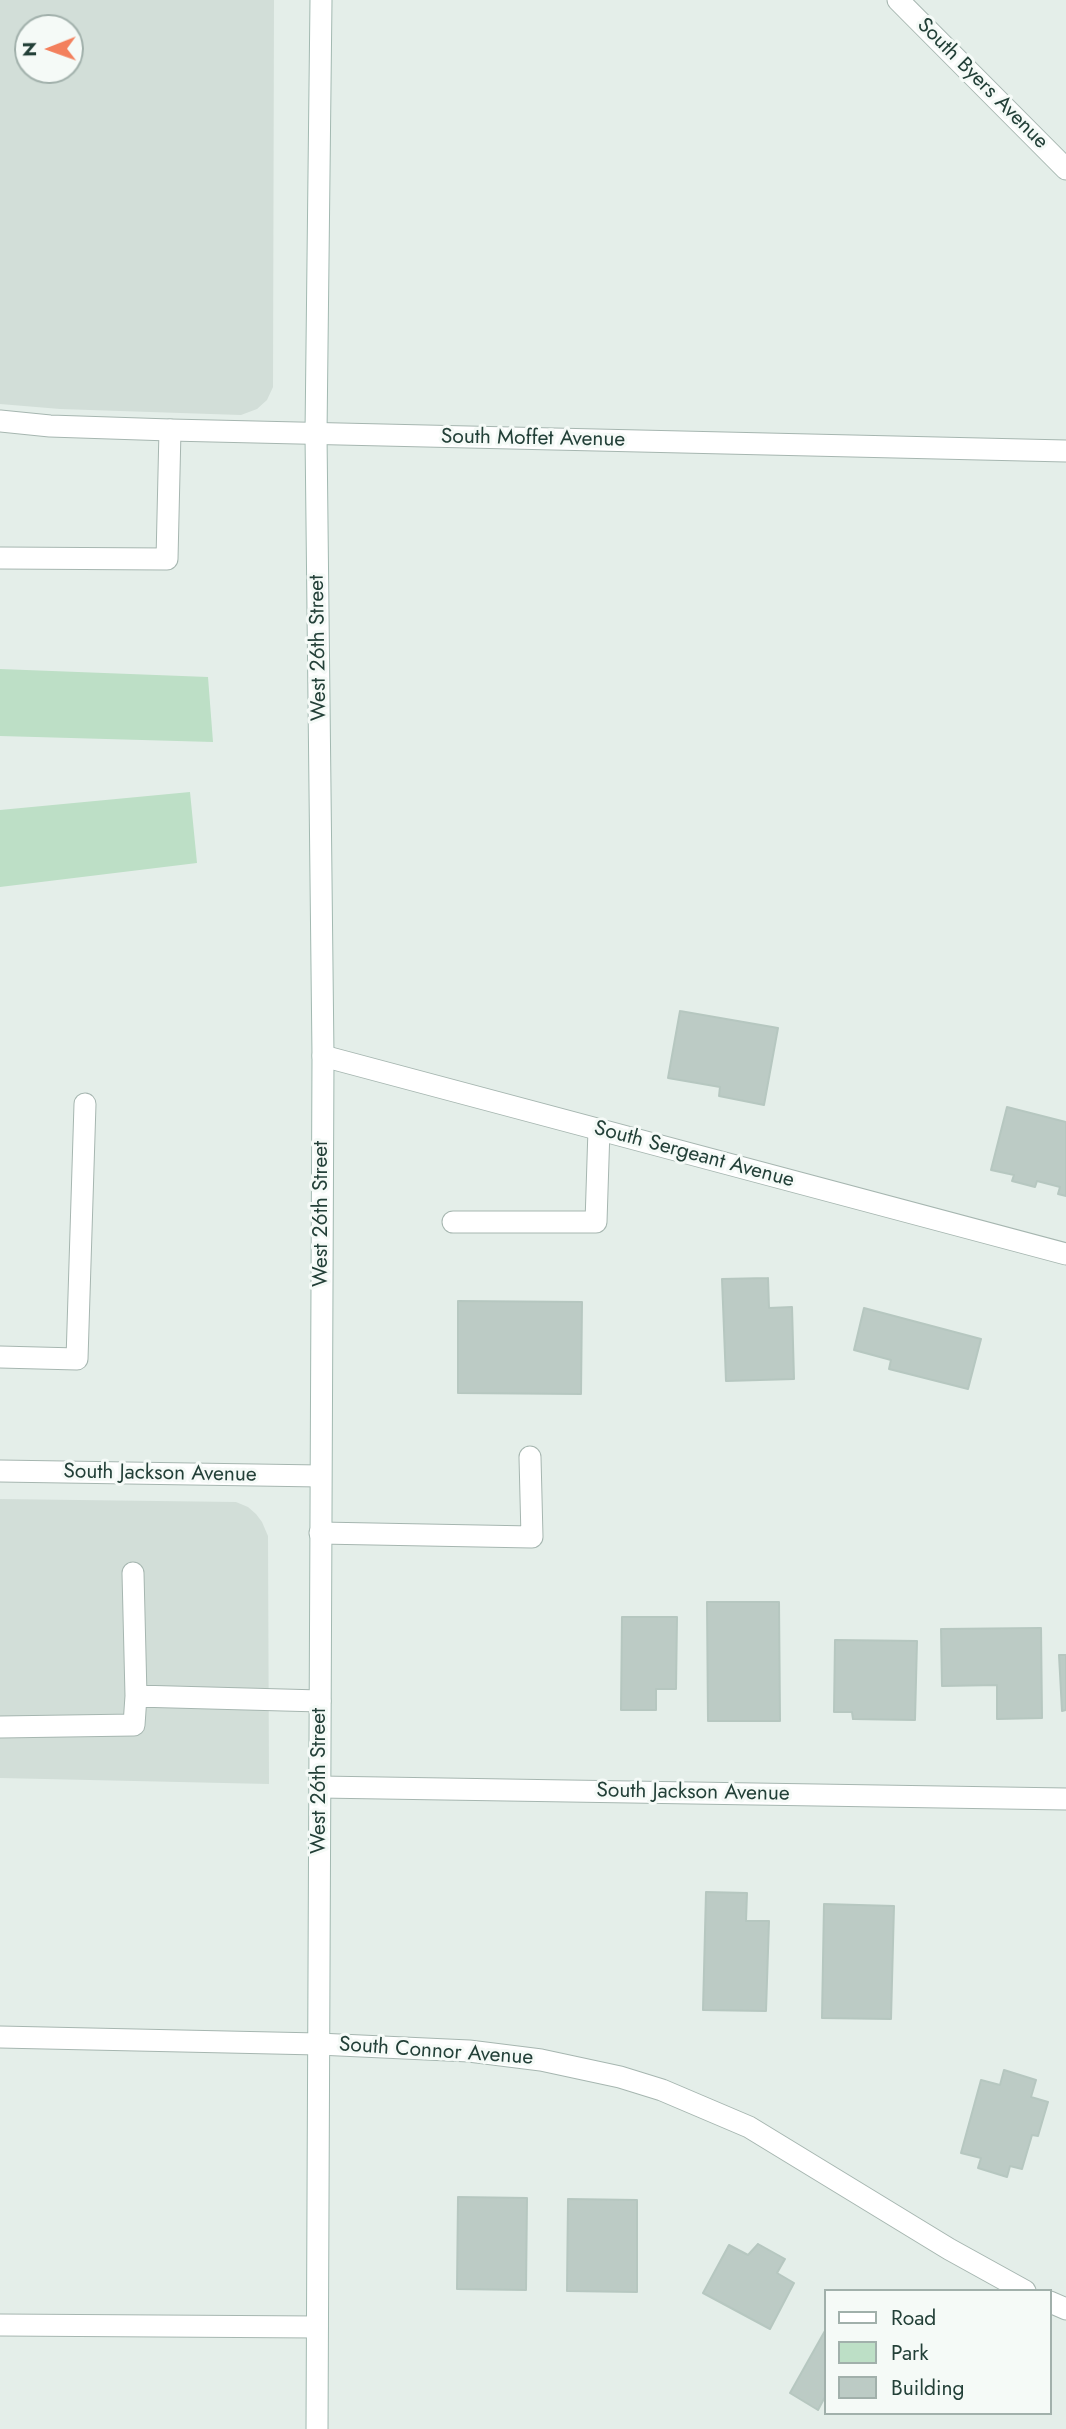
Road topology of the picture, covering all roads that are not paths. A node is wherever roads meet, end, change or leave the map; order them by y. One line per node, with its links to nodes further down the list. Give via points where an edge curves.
1 (321, 0): 6 (street, West 26th Street)
2 (898, 0): 3 (street, South Byers Avenue)
3 (1066, 169)
4 (0, 421): 5 (street, South Moffet Avenue)
5 (170, 430): 6 (street, South Moffet Avenue); 8 (street, via 167,559)
6 (316, 434): 7 (street, South Moffet Avenue); 9 (street, West 26th Street)
7 (1066, 451)
8 (0, 558)
9 (323, 1056): 11 (street, South Sergeant Avenue); 17 (street, West 26th Street)
10 (85, 1104): 14 (street, via 77,1359)
11 (599, 1129): 12 (street, via 596,1222); 13 (street, South Sergeant Avenue)
12 (453, 1222)
13 (1066, 1254)
14 (0, 1357)
15 (530, 1457): 18 (street, via 532,1537)
16 (0, 1471): 17 (street, South Jackson Avenue)
17 (320, 1476): 18 (street, West 26th Street)
18 (320, 1532): 21 (street, West 26th Street)
19 (134, 1573): 20 (street)
20 (136, 1696): 21 (street); 22 (street, via 134,1725)
21 (320, 1701): 23 (street, West 26th Street)
22 (0, 1727)
23 (320, 1787): 24 (street, South Jackson Avenue); 26 (street, West 26th Street)
24 (1066, 1799)
25 (0, 2037): 26 (street, South Connor Avenue)
26 (318, 2044): 27 (street, South Connor Avenue, via 507,2055 662,2090 748,2127); 29 (street, West 26th Street)
27 (1021, 2289)
28 (0, 2325): 29 (street)
29 (317, 2327): 30 (street, West 26th Street)
30 (317, 2429)

